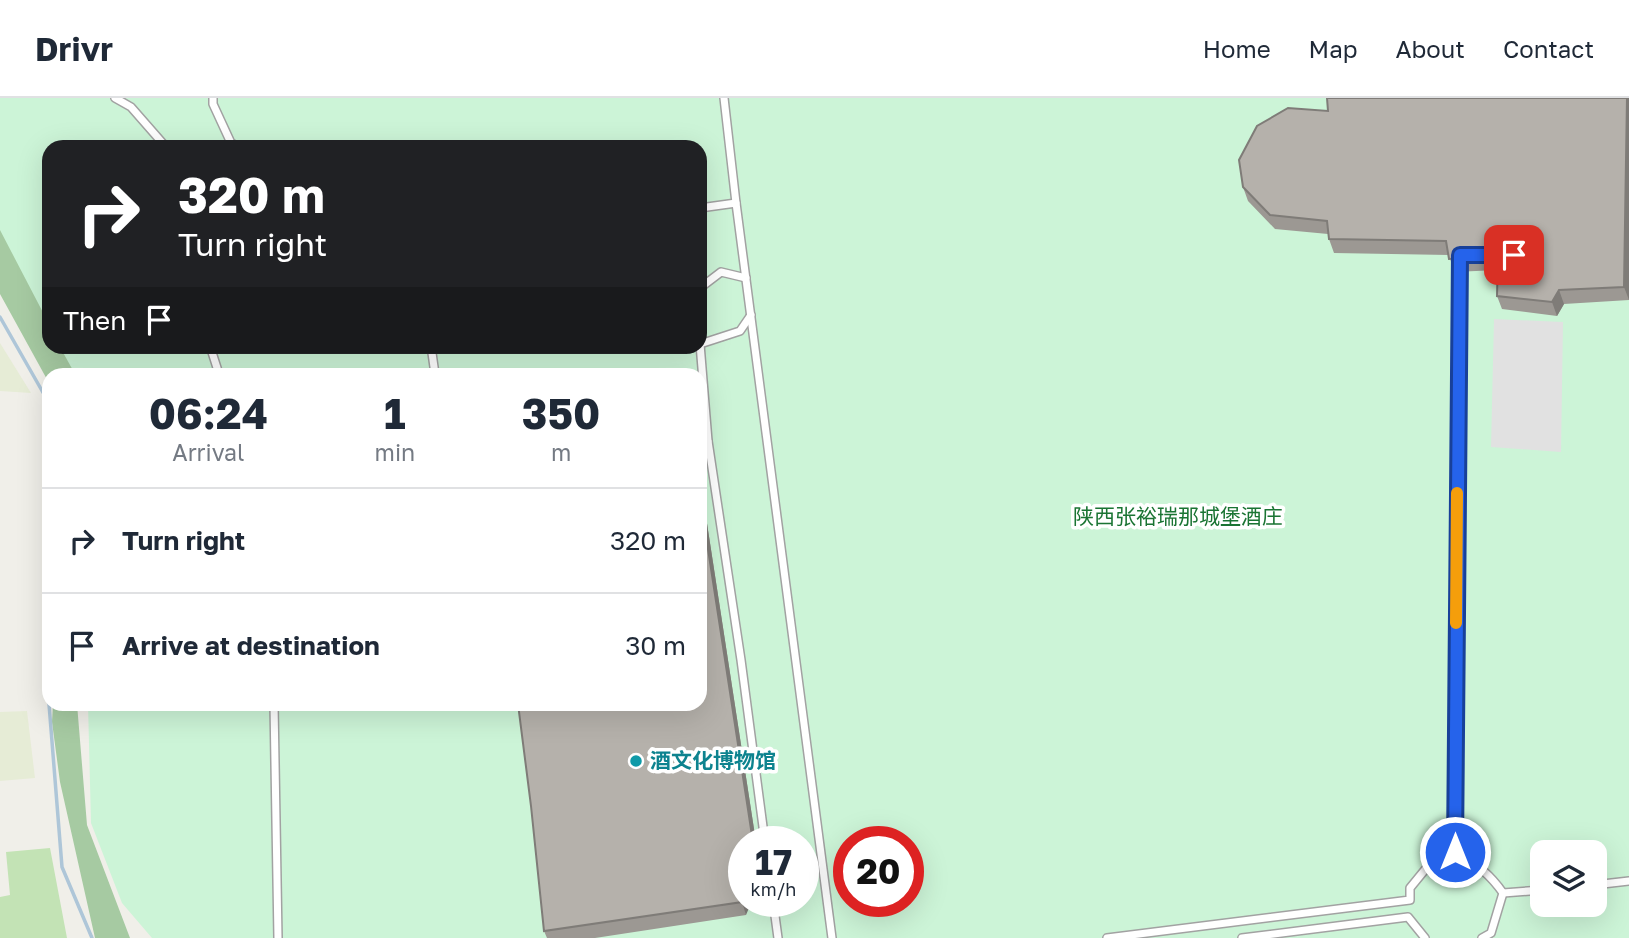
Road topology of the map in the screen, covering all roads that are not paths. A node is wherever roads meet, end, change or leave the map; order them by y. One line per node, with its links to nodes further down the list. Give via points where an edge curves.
1 (116, 98): 4 (lane, via 131,107)
2 (213, 98): 5 (lane)
3 (724, 98): 6 (lane)
4 (160, 140)
5 (230, 140)
6 (736, 203): 7 (lane); 9 (lane)
7 (707, 207)
8 (1460, 255): 16 (lane)
9 (746, 278): 10 (lane, via 721,272); 11 (lane)
10 (707, 283)
11 (751, 315): 12 (lane, via 740,331); 24 (lane)
12 (707, 342)
13 (707, 460): 15 (lane)
14 (274, 711): 22 (lane)
15 (763, 826)
16 (1455, 852): 20 (lane, via 1473,861); 25 (lane, via 1427,866 1409,888 1410,900)
17 (1629, 881): 18 (lane)
18 (1607, 884)
19 (1530, 891): 20 (lane)
20 (1503, 893): 28 (lane, via 1491,933)
21 (775, 917): 23 (lane)
22 (278, 938)
23 (778, 938)
24 (832, 938)
25 (1107, 938)
26 (1242, 938): 27 (lane, via 1408,917)
27 (1425, 938)
28 (1482, 938)

